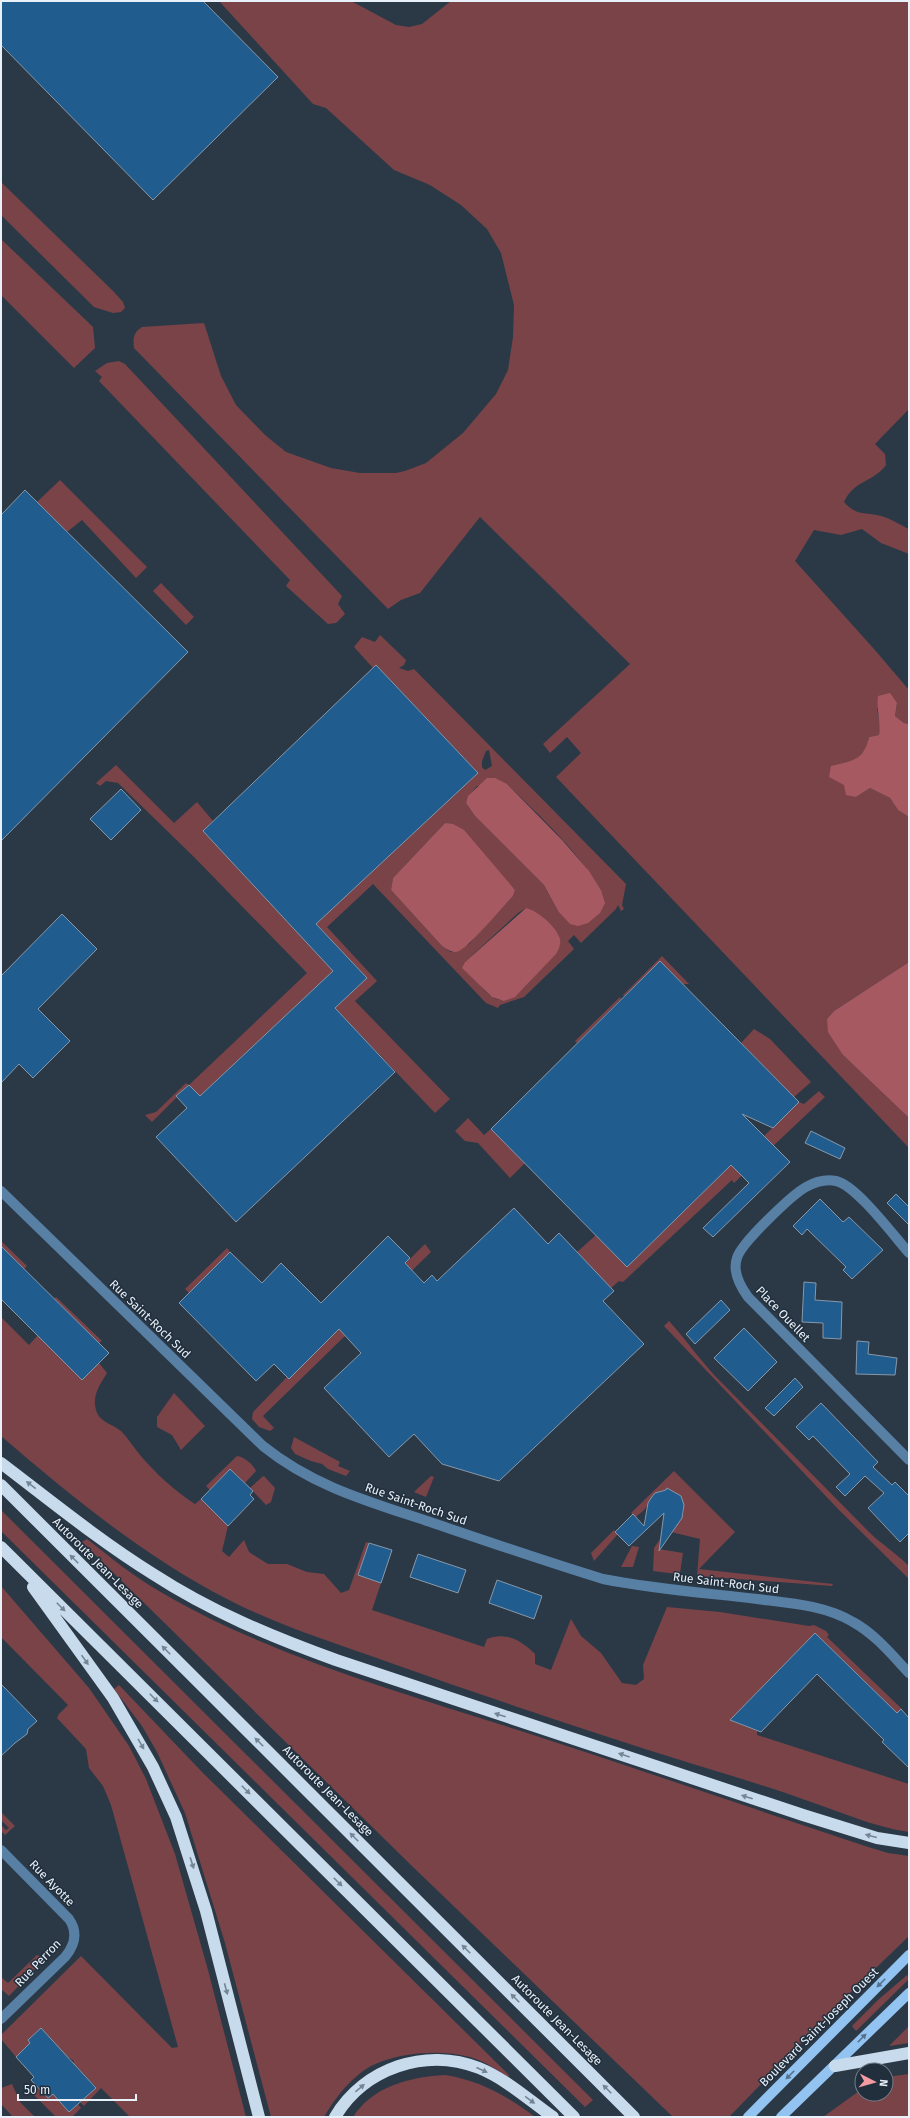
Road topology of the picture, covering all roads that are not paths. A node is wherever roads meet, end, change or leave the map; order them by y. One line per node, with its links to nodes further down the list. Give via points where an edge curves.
1 (1, 1191): 8 (street, Rue Saint-Roch Sud, via 263,1446 276,1458 303,1474 345,1494 604,1579 640,1586 795,1604 828,1611 854,1622 868,1632)
2 (909, 1253): 3 (street, Place Ouellet, via 851,1188 837,1181 819,1182 804,1188 776,1213 742,1248 736,1258 738,1281 748,1297)
3 (909, 1460)
4 (1, 1463): 9 (highway, one-way to 4, via 877,1838 817,1820 344,1663 276,1638 217,1611 152,1574)
5 (1, 1485): 21 (highway, Autoroute Jean-Lesage, one-way to 5)
6 (1, 1547): 7 (highway)
7 (14, 1560): 17 (highway, one-way to 17, via 113,1698 168,1797 195,1871); 20 (highway, one-way to 20)
8 (909, 1673)
9 (909, 1843)
10 (1, 1850): 11 (street, Rue Ayotte, via 69,1918 74,1928)
11 (74, 1941): 14 (street, Rue Perron, via 65,1957)
12 (909, 1955): 22 (main road, Boulevard Saint-Joseph Ouest, one-way to 22)
13 (909, 1993): 16 (main road, one-way to 13)
14 (1, 2019)
15 (909, 2053): 16 (highway)
16 (835, 2066): 23 (main road)
17 (259, 2117)
18 (335, 2117): 19 (highway, one-way to 19, via 356,2091 378,2074 403,2064 430,2060 457,2062 480,2069 507,2084)
19 (553, 2117)
20 (574, 2117)
21 (634, 2117)
22 (748, 2117)
23 (781, 2117)

